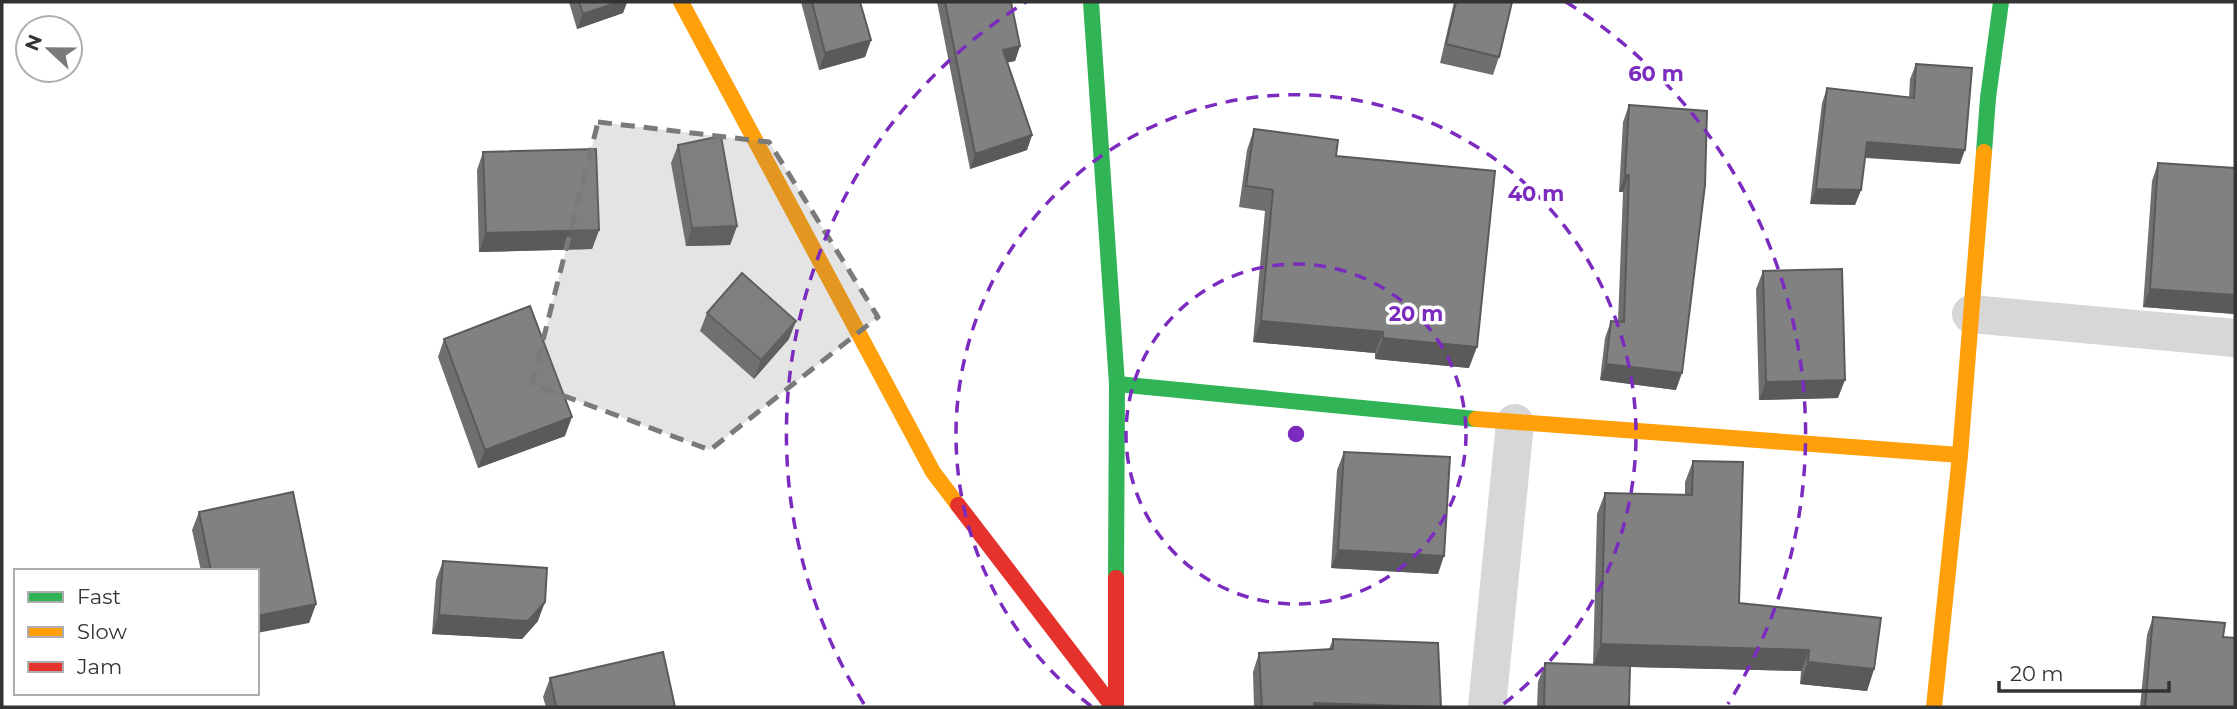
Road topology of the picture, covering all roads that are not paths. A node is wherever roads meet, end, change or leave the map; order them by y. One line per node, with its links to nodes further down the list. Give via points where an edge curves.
1 (681, 2): 9 (street, via 933,472)
2 (1091, 2): 6 (street)
3 (2001, 2): 4 (street, via 1988,98)
4 (1971, 314): 5 (street); 8 (street)
5 (2235, 338)
6 (1116, 384): 7 (street); 9 (street)
7 (1515, 424): 8 (street); 10 (street)
8 (1960, 455): 11 (street)
9 (1115, 707)
10 (1487, 707)
11 (1934, 707)

